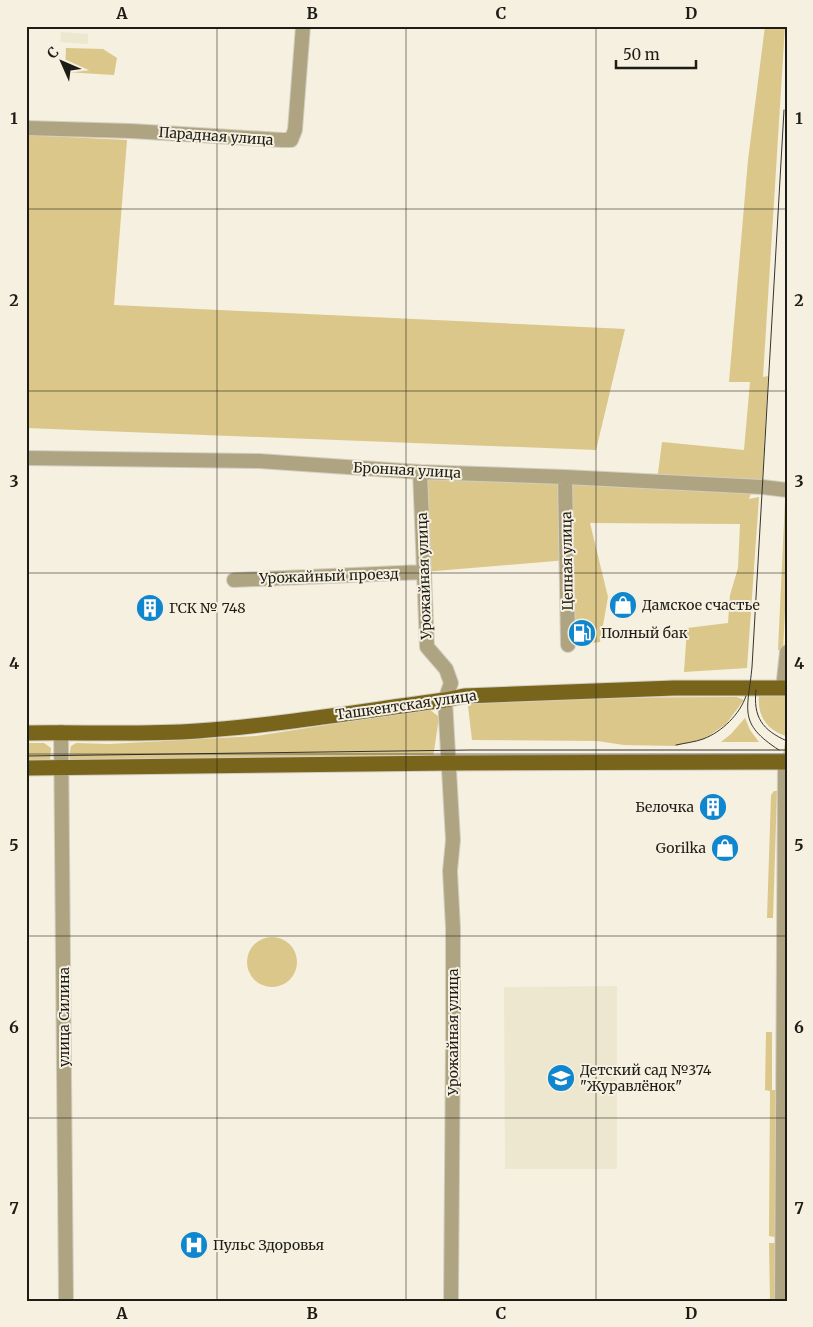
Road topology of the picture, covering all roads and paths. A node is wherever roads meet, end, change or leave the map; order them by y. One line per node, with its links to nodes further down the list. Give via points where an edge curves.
1 (303, 26): 2 (street, Парадная улица, via 296,121 291,140)
2 (26, 128)
3 (26, 458): 4 (street, Бронная улица, via 259,461)
4 (420, 472): 5 (street, Бронная улица); 7 (street, Урожайная улица)
5 (566, 477): 6 (street, Бронная улица); 9 (street, Цепная улица)
6 (787, 490)
7 (423, 572): 8 (street, Урожайный проезд); 12 (street, Урожайная улица, via 427,647 446,669 451,683)
8 (234, 580)
9 (568, 645)
10 (787, 652): 11 (street)
11 (785, 688): 12 (main road, Ташкентская улица, via 550,692 464,696)
12 (445, 700): 13 (main road, Ташкентская улица, via 196,731); 16 (street, Урожайная улица)
13 (60, 732): 14 (main road, Ташкентская улица); 18 (street, улица Силина)
14 (26, 733)
15 (786, 762): 16 (main road); 19 (street)
16 (449, 763): 18 (main road); 21 (street, Урожайная улица, via 453,840 450,871 453,947)
17 (26, 768): 18 (main road)
18 (62, 768): 20 (street, улица Силина)
19 (785, 948): 22 (street)
20 (66, 1301)
21 (451, 1301)
22 (782, 1301)

